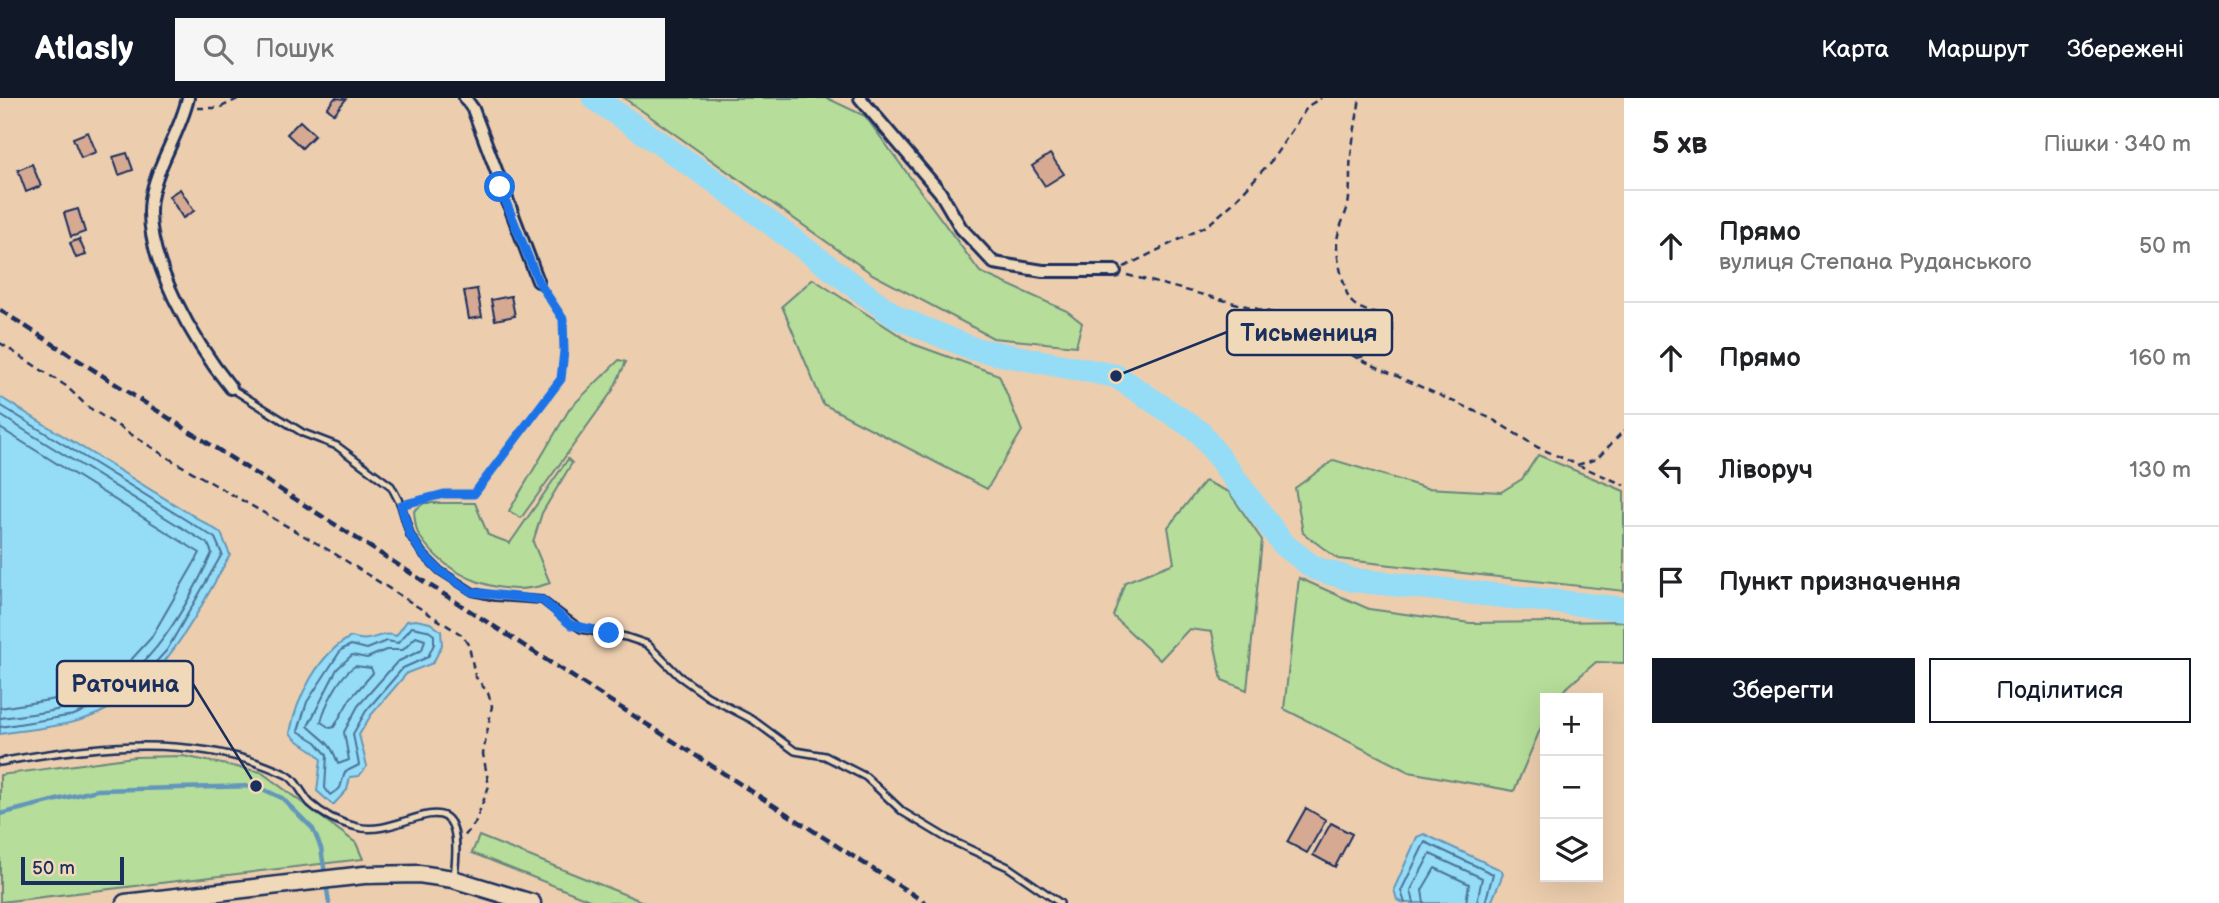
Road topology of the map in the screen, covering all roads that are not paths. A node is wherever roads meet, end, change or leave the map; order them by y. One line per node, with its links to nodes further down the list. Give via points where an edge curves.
1 (466, 98): 5 (street)
2 (860, 98): 4 (street, via 940,192 961,228 994,263 1042,271)
3 (187, 102): 6 (street, via 156,181 151,201 153,228 177,308)
4 (1115, 271)
5 (538, 281)
6 (231, 388): 11 (lane, via 369,467 391,486 422,553 472,592 542,600 581,629 647,644 707,696 753,720 795,751 825,756 866,777 903,812 1008,867)
7 (0, 762): 8 (lane, via 137,745 185,747 255,763 290,776 331,819 360,829 441,814 450,821 458,843)
8 (453, 879): 9 (main road, via 364,875); 10 (main road)
9 (125, 903)
10 (532, 903)
11 (1060, 903)

